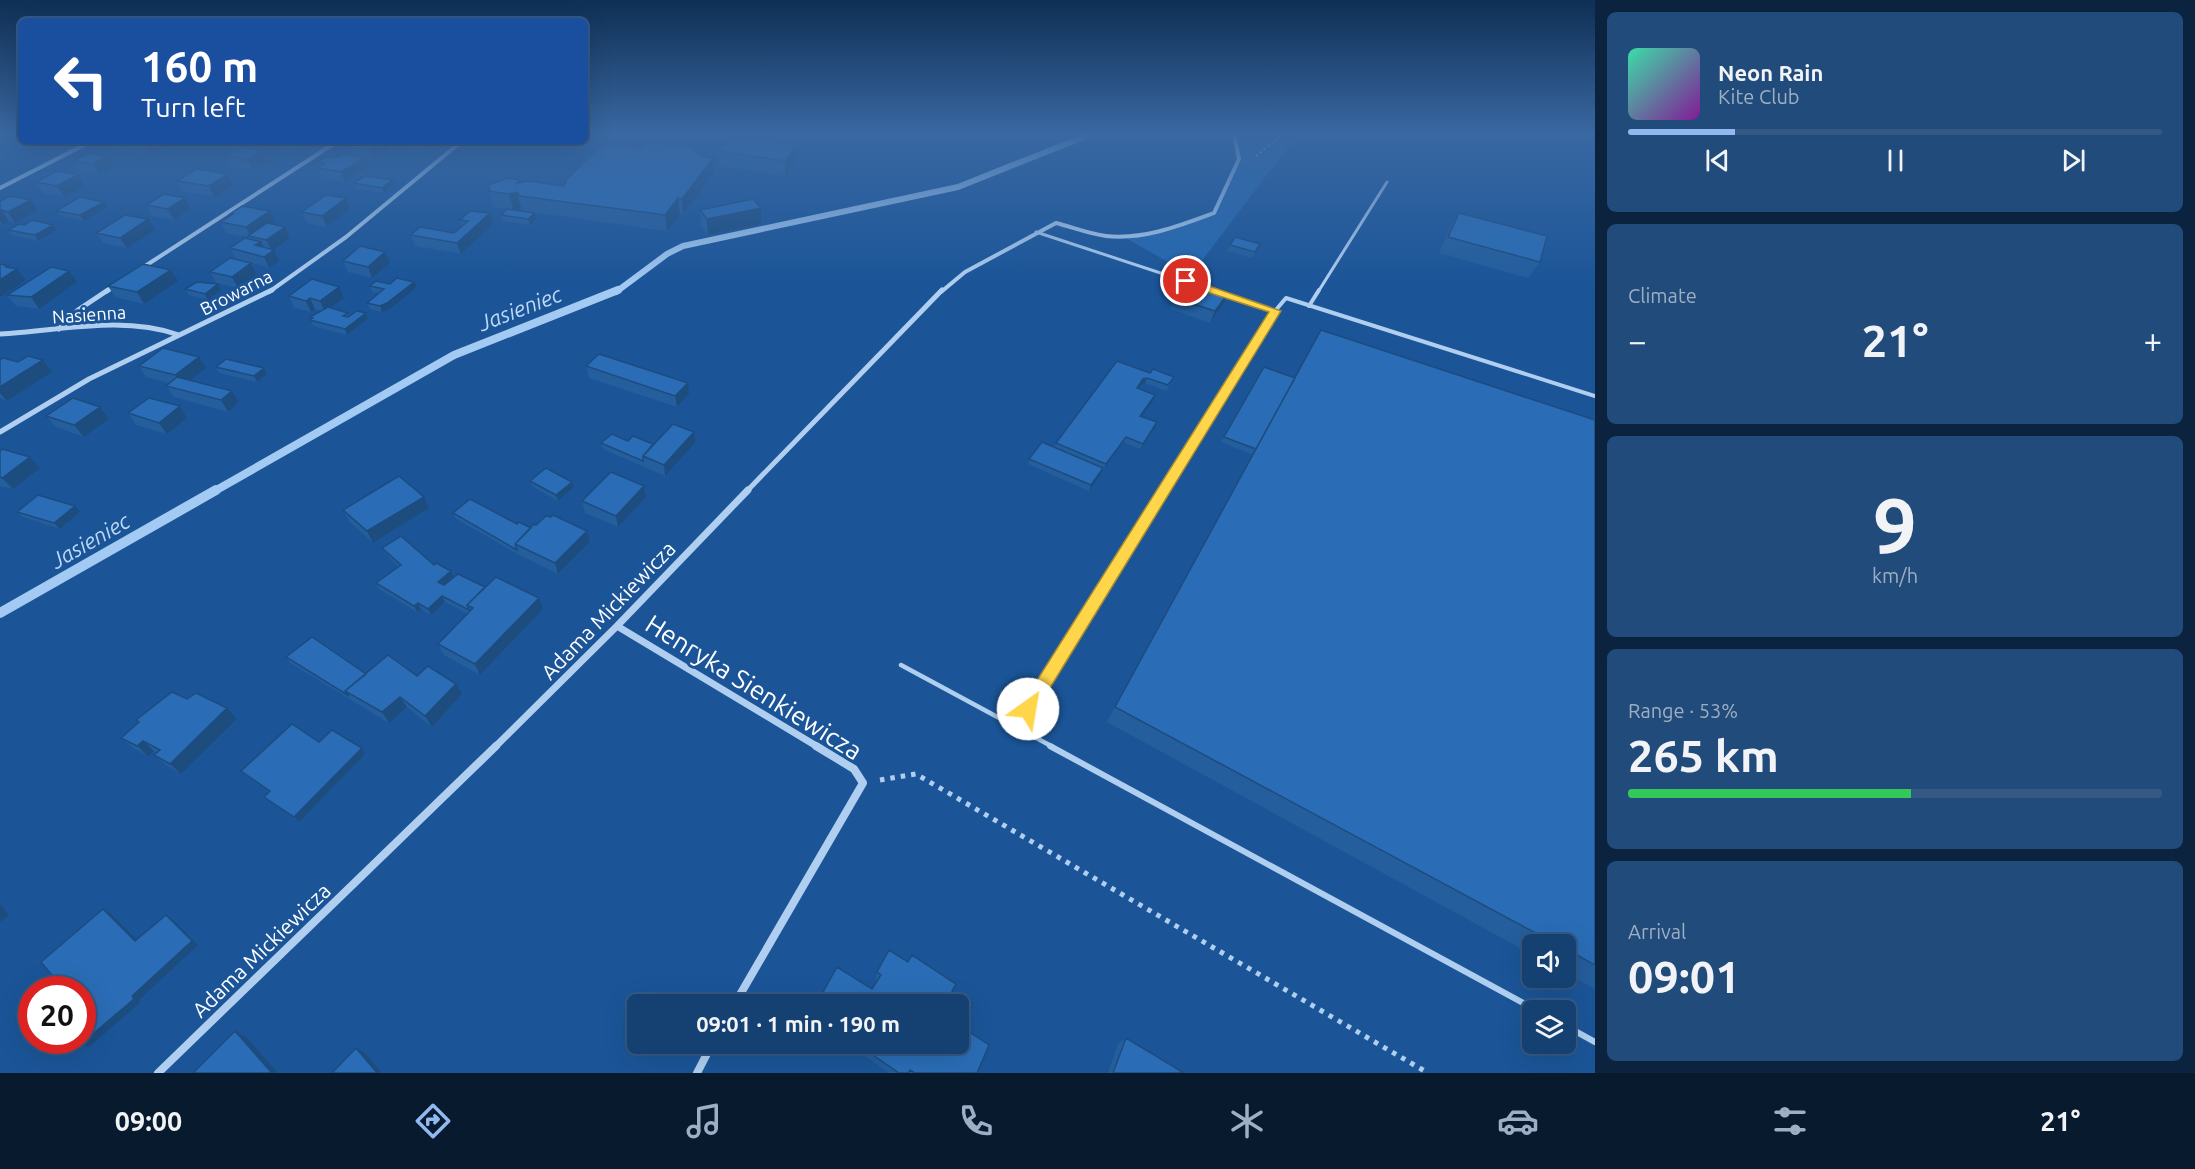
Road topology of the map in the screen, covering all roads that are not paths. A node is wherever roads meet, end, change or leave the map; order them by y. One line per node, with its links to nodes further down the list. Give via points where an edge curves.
1 (272, 184): 6 (street)
2 (410, 184): 14 (street, Browarna, via 283,284)
3 (1227, 184): 5 (street, Adama Mickiewicza, via 1214,213 1162,233 1105,236 1056,223)
4 (1386, 184): 10 (lane)
5 (1036, 232): 8 (lane); 17 (street, Adama Mickiewicza, via 965,272 934,297)
6 (138, 271)
7 (118, 284): 12 (street, via 78,310)
8 (1197, 285)
9 (1219, 292): 11 (lane)
10 (1309, 306): 11 (lane, via 1286,298); 15 (lane)
11 (1275, 311): 19 (lane)
12 (59, 329): 13 (street, Nasienna); 14 (street, Nasienna, via 140,325 164,328)
13 (0, 334)
14 (178, 335): 16 (street, Browarna, via 89,379)
15 (1595, 396)
16 (0, 432)
17 (617, 626): 20 (street, Henryka Sienkiewicza, via 854,769 863,783); 25 (street, Adama Mickiewicza)
18 (901, 665): 19 (lane)
19 (1016, 729): 21 (lane)
20 (741, 994)
21 (1522, 1002)
22 (1576, 1032): 23 (lane)
23 (1595, 1042)
24 (707, 1054): 26 (street)
25 (158, 1073)
26 (697, 1073)

